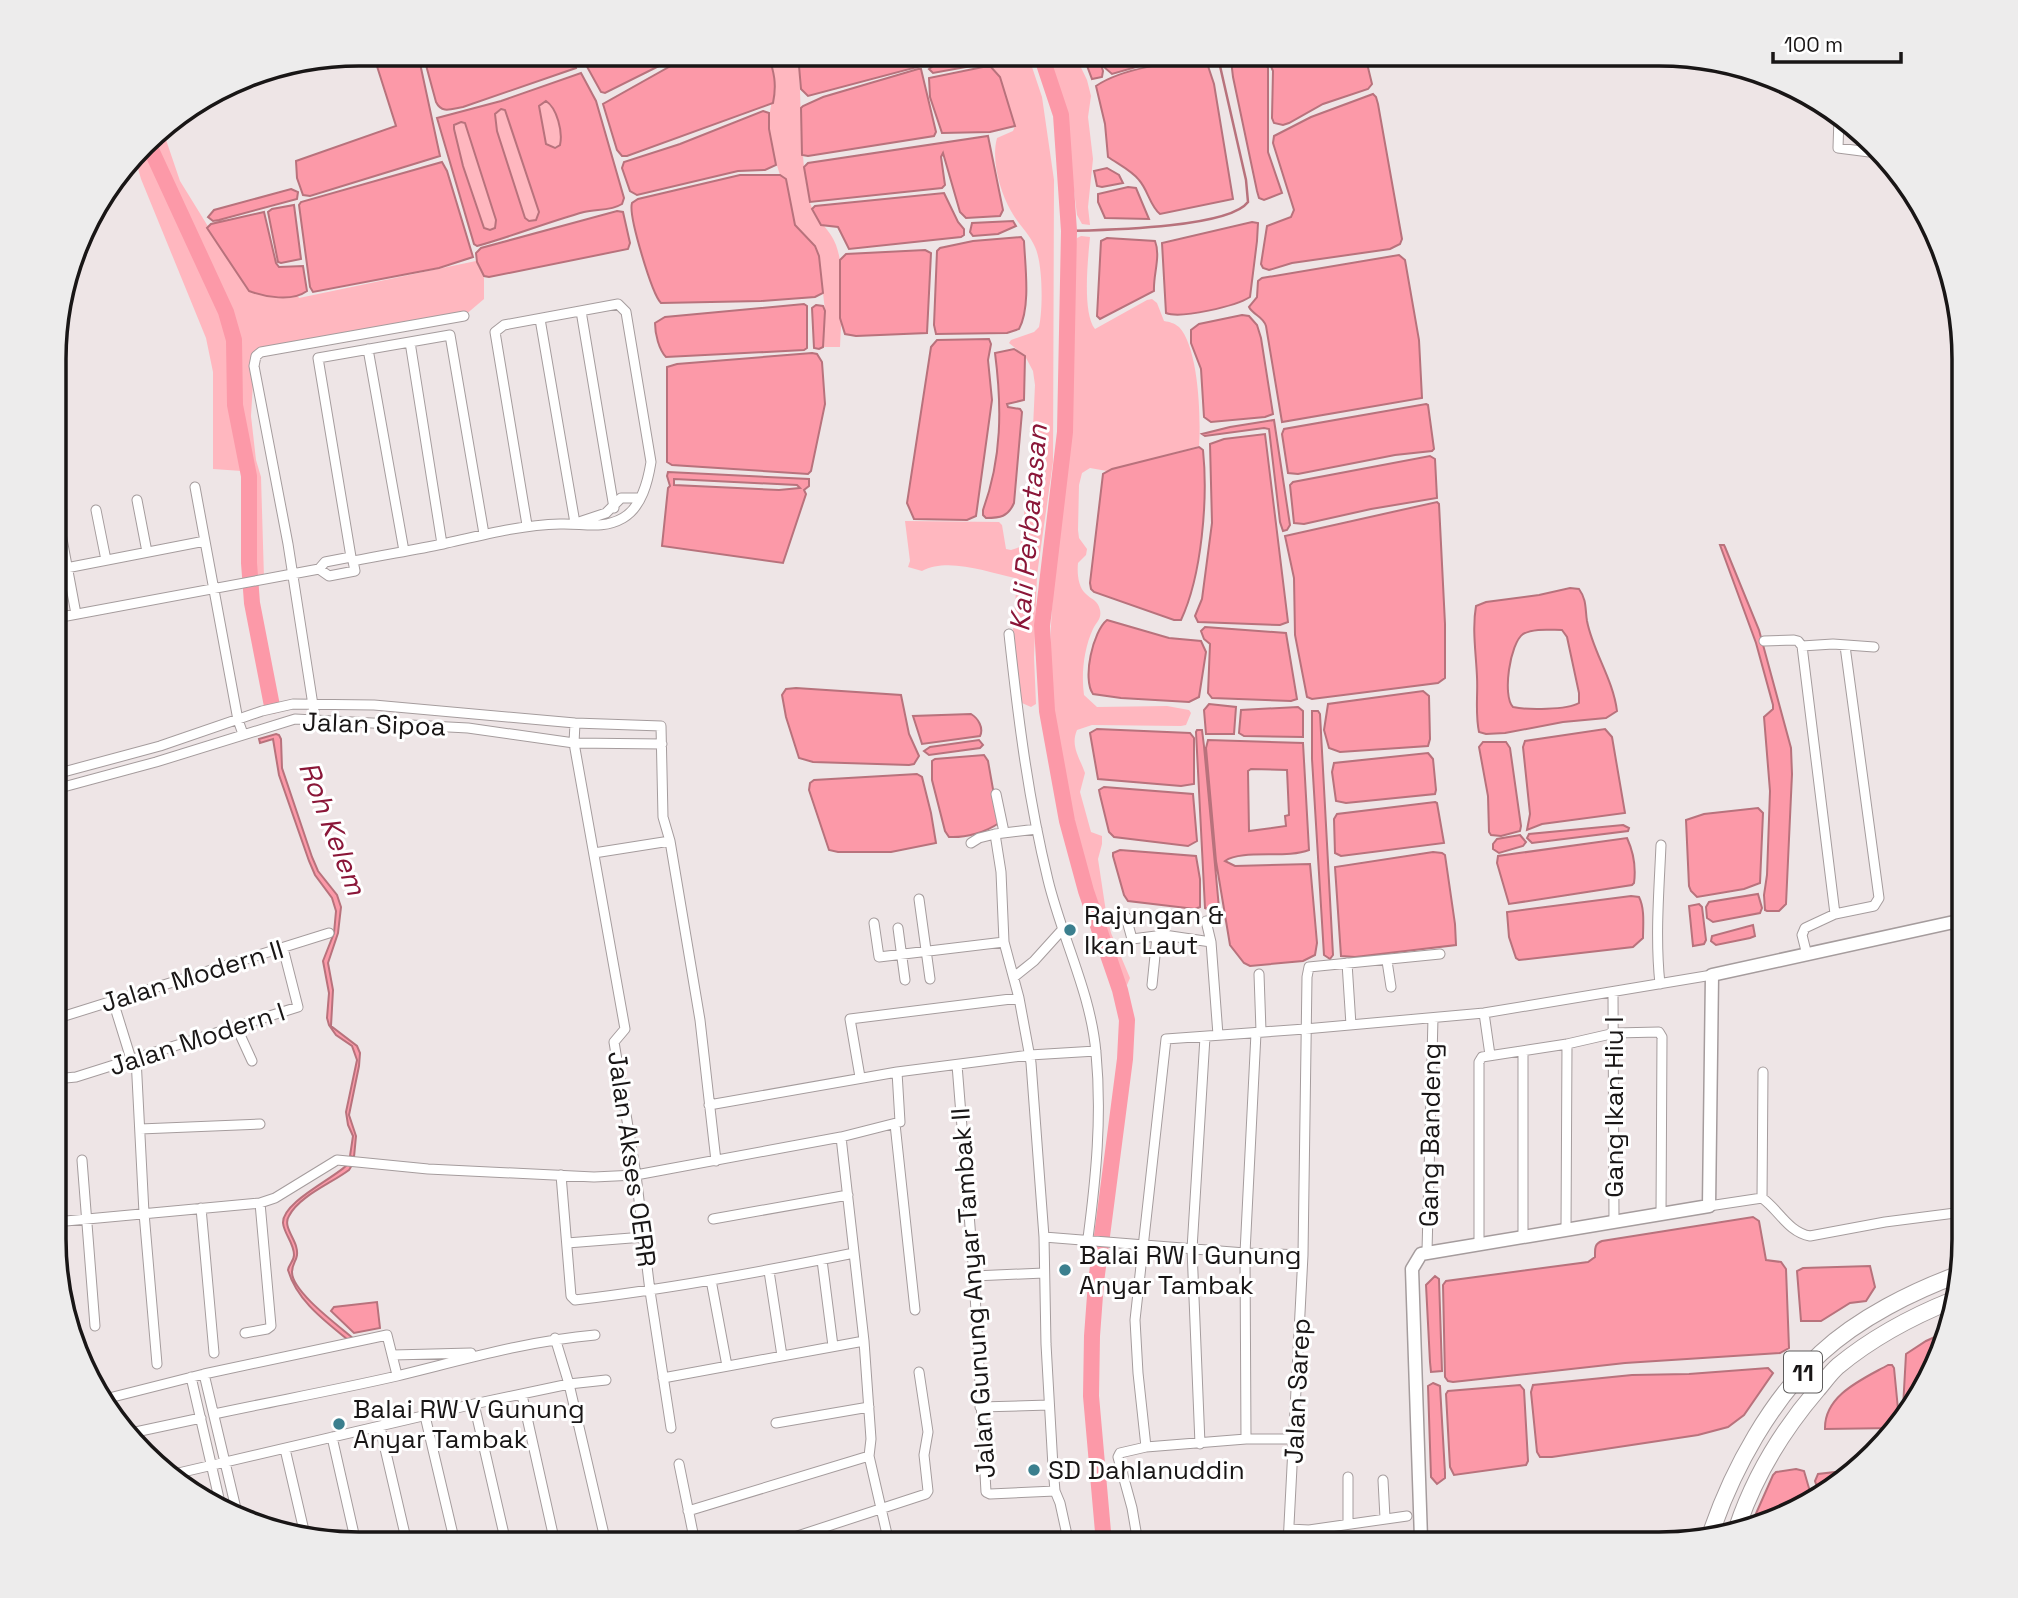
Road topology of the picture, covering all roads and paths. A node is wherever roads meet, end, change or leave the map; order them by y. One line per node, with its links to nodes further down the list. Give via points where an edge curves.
1 (1839, 128): 2 (street, via 1838,148)
2 (1865, 152)
3 (581, 311): 5 (street); 9 (street, via 618,304 626,312 651,462); 11 (street)
4 (464, 316): 25 (street, via 256,356 254,366)
5 (540, 319): 13 (street); 14 (street, via 504,324 495,332)
6 (410, 342): 7 (street); 15 (street, via 450,335); 17 (street)
7 (368, 349): 18 (street); 20 (street, via 318,358)
8 (195, 487): 16 (street)
9 (640, 498): 11 (street, via 621,498); 13 (street, via 631,513 609,524 591,527)
10 (137, 500): 19 (street)
11 (614, 508): 13 (street)
12 (96, 510): 21 (street)
13 (575, 523): 14 (street)
14 (527, 525): 15 (street)
15 (484, 534): 17 (street)
16 (205, 541): 19 (street); 26 (street)
17 (442, 544): 18 (street)
18 (404, 551): 20 (street)
19 (147, 552): 21 (street)
20 (352, 559): 24 (street, via 325,562); 24 (street, via 355,571 329,576)
21 (106, 560): 23 (street)
22 (66, 562): 23 (street)
23 (67, 568): 27 (street)
24 (319, 569): 25 (street)
25 (292, 573): 26 (street); 34 (street)
26 (214, 587): 27 (street); 36 (street)
27 (76, 614): 28 (street)
28 (66, 616)
29 (1009, 634): 44 (street, via 1025,774)
30 (1764, 641): 31 (street, via 1794,640)
31 (1802, 646): 32 (street); 51 (street)
32 (1845, 646): 33 (street); 51 (street, via 1879,898 1874,906)
33 (1874, 647)
34 (314, 704): 35 (street); 36 (street, via 293,704); 37 (street)
35 (315, 718): 38 (street, Jalan Sipoa); 39 (street, Jalan Sipoa, via 468,728)
36 (239, 720): 38 (street); 41 (street)
37 (575, 723): 39 (street); 40 (street, via 661,726)
38 (243, 734): 42 (street, Jalan Sipoa)
39 (574, 743): 40 (street, Jalan Sipoa); 49 (street)
40 (662, 744): 46 (street, via 663,817)
41 (66, 771)
42 (66, 786)
43 (996, 794): 45 (street)
44 (1037, 829): 45 (street); 57 (street)
45 (1000, 833): 47 (street); 60 (street)
46 (670, 841): 49 (street); 102 (street, via 700,1020)
47 (971, 843)
48 (1661, 845): 74 (street)
49 (594, 853): 110 (street, Jalan Akses OERR, via 625,1029 614,1042)
50 (919, 899): 64 (street)
51 (1835, 914): 62 (street, via 1805,928)
52 (1126, 917): 59 (street, via 1132,939)
53 (1206, 921): 61 (street)
54 (1952, 922): 62 (street)
55 (874, 923): 65 (street, via 879,957)
56 (898, 928): 65 (street)
57 (1062, 930): 71 (street); 91 (street, via 1079,975)
58 (329, 933): 63 (street, Jalan Modern II)
59 (1157, 936): 61 (street); 75 (street)
60 (1004, 942): 64 (street); 71 (street)
61 (1211, 942): 86 (street)
62 (1804, 944): 70 (street, via 1763,965)
63 (284, 948): 79 (street, Jalan Modern II); 84 (street, Jalan Modern I, via 298,1007)
64 (926, 950): 65 (street); 72 (street)
65 (902, 953): 73 (street)
66 (1440, 954): 67 (street)
67 (1387, 961): 68 (street); 76 (street)
68 (1347, 963): 83 (street); 85 (street, Jalan Sarep, via 1309,967)
69 (1259, 974): 87 (street)
70 (1712, 975): 74 (street); 114 (street)
71 (1014, 977): 78 (street)
72 (930, 979)
73 (905, 980)
74 (1660, 984): 77 (street)
75 (1152, 985)
76 (1391, 987)
77 (1614, 992): 80 (street); 88 (street, Gang Ikan Hiu I)
78 (1019, 998): 95 (street); 100 (street, via 850,1019)
79 (113, 1001): 81 (street, Jalan Modern II); 94 (street)
80 (1484, 1013): 82 (street); 93 (street)
81 (66, 1016)
82 (1433, 1018): 83 (street); 132 (street, Gang Bandeng)
83 (1351, 1021): 85 (street)
84 (236, 1026): 94 (street, Jalan Modern I); 96 (street)
85 (1306, 1026): 87 (street); 135 (street, Jalan Sarep)
86 (1217, 1031): 87 (street); 89 (street)
87 (1259, 1032): 134 (street)
88 (1615, 1034): 90 (street); 118 (street, via 1659,1032 1661,1037); 122 (street, Gang Ikan Hiu I)
89 (1205, 1037): 130 (street, via 1164,1041); 131 (street)
90 (1567, 1044): 92 (street); 123 (street)
91 (1096, 1051): 95 (street); 127 (street, via 1097,1168)
92 (1523, 1051): 93 (street); 124 (street)
93 (1489, 1052): 129 (street, via 1479,1062)
94 (134, 1059): 101 (street, Jalan Modern I); 105 (street)
95 (1031, 1059): 97 (street); 126 (street)
96 (252, 1061)
97 (957, 1066): 98 (street); 139 (street, Jalan Gunung Anyar Tambak II)
98 (897, 1072): 100 (street); 104 (street, via 900,1122)
99 (1763, 1072): 112 (street)
100 (860, 1077): 102 (street)
101 (66, 1078)
102 (709, 1105): 108 (street)
103 (260, 1124): 105 (street)
104 (895, 1124): 106 (street); 144 (street)
105 (140, 1129): 116 (street)
106 (841, 1137): 108 (street); 111 (street)
107 (82, 1160): 119 (street)
108 (716, 1161): 110 (street)
109 (561, 1175): 110 (street); 113 (street, via 333,1161); 128 (street)
110 (636, 1175): 125 (street, Jalan Akses OERR)
111 (848, 1195): 120 (street); 133 (street)
112 (1762, 1198): 114 (street); 117 (street, via 1793,1229 1810,1236)
113 (260, 1203): 115 (street); 146 (street, via 271,1326)
114 (1709, 1206): 118 (street)
115 (201, 1208): 116 (street); 152 (street)
116 (144, 1213): 119 (street); 155 (street)
117 (1952, 1213)
118 (1661, 1214): 122 (street)
119 (85, 1219): 121 (street); 145 (street)
120 (713, 1219)
121 (66, 1221)
122 (1614, 1222): 123 (street)
123 (1566, 1229): 124 (street)
124 (1523, 1236): 129 (street)
125 (644, 1237): 128 (street); 142 (street, Jalan Akses OERR)
126 (1044, 1237): 127 (street); 138 (street)
127 (1090, 1239): 130 (street)
128 (567, 1242): 142 (street, via 575,1300)
129 (1479, 1243): 132 (street)
130 (1142, 1244): 131 (street); 181 (street, via 1135,1320)
131 (1192, 1249): 134 (street); 180 (street)
132 (1427, 1251): 215 (street, via 1412,1269)
133 (854, 1253): 136 (street); 149 (street)
134 (1245, 1253): 135 (street); 178 (street)
135 (1303, 1255): 179 (street, Jalan Sarep)
136 (822, 1260): 137 (street); 150 (street)
137 (769, 1271): 141 (street); 154 (street)
138 (1044, 1273): 139 (street); 167 (street)
139 (974, 1276): 169 (street, Jalan Gunung Anyar Tambak II)
140 (1949, 1278): 200 (highway, 11, via 1871,1316 1813,1361 1786,1390 1754,1441)
141 (711, 1280): 142 (street); 156 (street)
142 (650, 1292): 161 (street, Jalan Akses OERR)
143 (1944, 1305): 197 (highway, 11, via 1889,1330 1837,1367 1774,1446)
144 (915, 1310)
145 (94, 1326)
146 (244, 1333)
147 (595, 1335): 148 (street)
148 (555, 1338): 151 (street); 163 (street)
149 (864, 1341): 150 (street); 168 (street)
150 (833, 1346): 154 (street)
151 (488, 1352): 153 (street); 159 (street)
152 (214, 1353)
153 (393, 1355): 158 (street, via 387,1335); 159 (street)
154 (782, 1356): 156 (street)
155 (157, 1364)
156 (727, 1366): 161 (street)
157 (919, 1372): 193 (street, via 929,1432 924,1455 928,1491 922,1497)
158 (204, 1374): 160 (street); 170 (street)
159 (397, 1376): 170 (street)
160 (191, 1377): 165 (street); 172 (street)
161 (663, 1378): 175 (street, Jalan Akses OERR)
162 (606, 1380): 163 (street)
163 (569, 1384): 164 (street); 208 (street)
164 (522, 1395): 166 (street); 207 (street)
165 (113, 1397)
166 (474, 1404): 171 (street); 206 (street)
167 (1049, 1405): 169 (street); 190 (street)
168 (869, 1407): 173 (street); 183 (street)
169 (980, 1408): 190 (street, Jalan Gunung Anyar Tambak II, via 988,1494)
170 (214, 1414): 184 (street)
171 (425, 1416): 174 (street); 205 (street)
172 (201, 1418): 176 (street); 186 (street)
173 (776, 1423)
174 (380, 1427): 177 (street); 204 (street)
175 (671, 1428)
176 (139, 1431)
177 (332, 1437): 182 (street); 203 (street)
178 (1246, 1439): 179 (street); 180 (street)
179 (1295, 1439): 201 (street, Jalan Sarep)
180 (1200, 1444): 181 (street)
181 (1146, 1447): 213 (street, via 1118,1457)
182 (285, 1449): 184 (street); 199 (street)
183 (869, 1456): 193 (street); 194 (street)
184 (225, 1462): 186 (street); 192 (street)
185 (679, 1464): 194 (street)
186 (212, 1465): 187 (street); 191 (street)
187 (182, 1472)
188 (1348, 1477): 198 (street)
189 (1383, 1480): 196 (street)
190 (1055, 1491): 212 (street)
191 (218, 1495)
192 (234, 1503)
193 (880, 1509): 210 (street); 211 (street)
194 (688, 1511): 209 (street)
195 (1407, 1516): 196 (street)
196 (1385, 1518): 198 (street)
197 (1740, 1520)
198 (1348, 1523): 202 (street)
199 (303, 1526)
200 (1713, 1526)
201 (1289, 1529): 202 (street); 214 (street, Jalan Sarep)
202 (1306, 1531)
203 (353, 1532)
204 (404, 1532)
205 (452, 1532)
206 (503, 1532)
207 (553, 1532)
208 (603, 1532)
209 (693, 1532)
210 (810, 1532)
211 (886, 1532)
212 (1064, 1532)
213 (1136, 1532)
214 (1289, 1532)
215 (1422, 1532)

